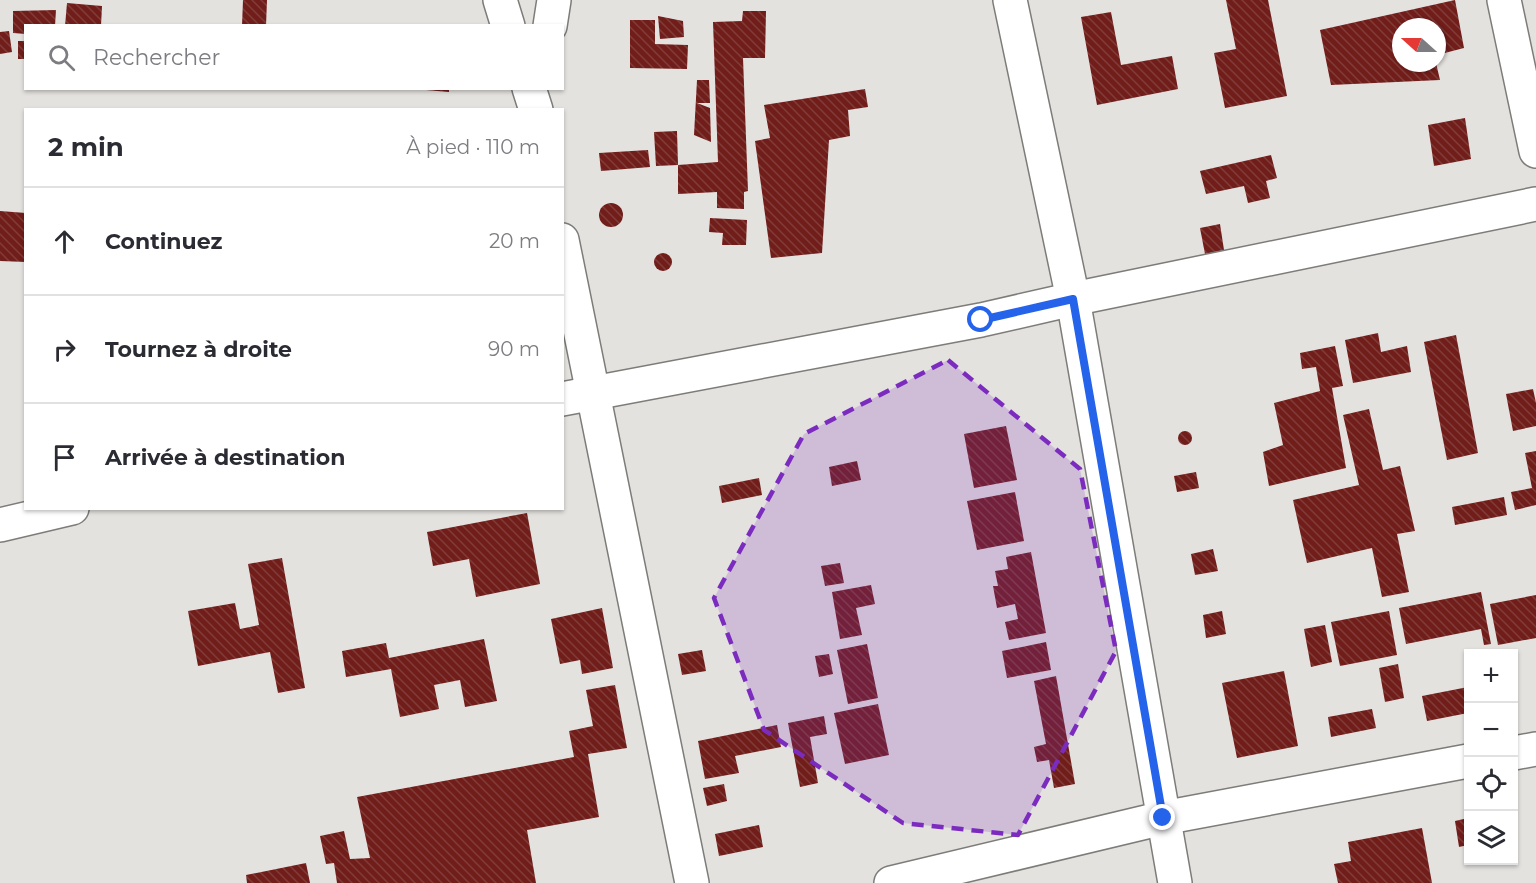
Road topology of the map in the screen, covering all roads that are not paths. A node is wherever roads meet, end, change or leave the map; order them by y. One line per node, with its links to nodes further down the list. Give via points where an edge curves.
1 (500, 0): 5 (street)
2 (554, 0): 6 (street)
3 (1010, 0): 14 (street)
4 (1504, 0): 11 (street)
5 (507, 24)
6 (550, 24)
7 (530, 90): 9 (street)
8 (541, 90): 10 (street)
9 (536, 108)
10 (537, 108)
11 (1536, 152)
12 (1536, 204): 14 (street)
13 (564, 260): 15 (street)
14 (1073, 299): 15 (street); 21 (street)
15 (578, 396): 22 (street)
16 (64, 510): 17 (street)
17 (0, 525)
18 (1536, 749): 19 (street)
19 (1518, 752)
20 (1464, 762): 21 (street)
21 (1163, 818): 23 (street); 24 (street)
22 (692, 883)
23 (891, 883)
24 (1175, 883)

